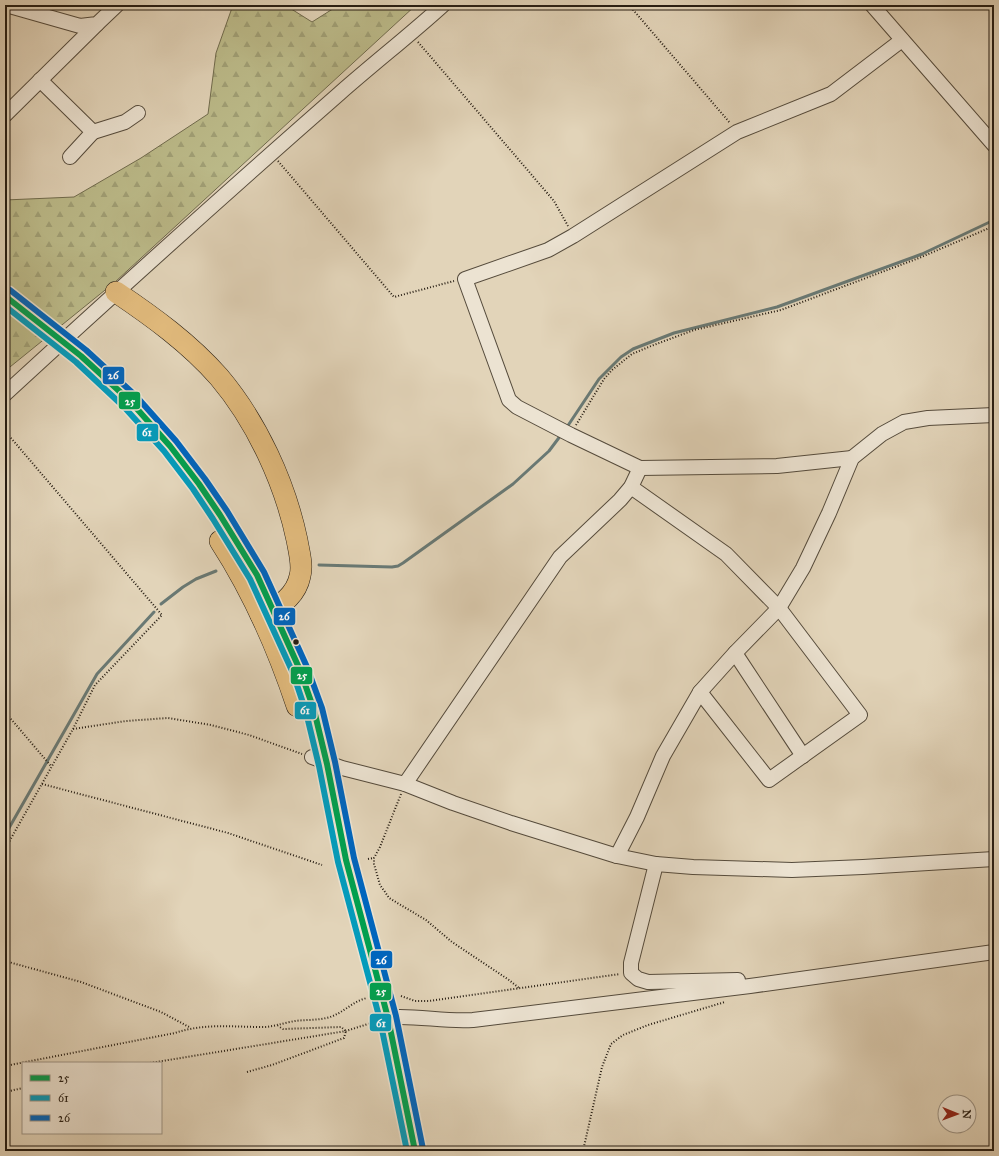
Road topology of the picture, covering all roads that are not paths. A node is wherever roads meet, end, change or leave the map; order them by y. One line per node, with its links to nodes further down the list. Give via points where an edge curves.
1 (6, 5): 5 (street, via 80,26)
2 (118, 5): 5 (street)
3 (444, 5): 13 (street)
4 (872, 5): 6 (street)
5 (97, 24): 7 (street)
6 (902, 40): 11 (street); 20 (street, via 831,94 737,132 548,250 464,279 509,400 517,407 567,433)
7 (40, 80): 9 (street); 10 (street)
8 (138, 114): 10 (street, via 125,122)
9 (5, 115)
10 (93, 132): 12 (street)
11 (994, 145)
12 (70, 157)
13 (116, 292): 17 (street); 23 (highway, via 156,319 218,376 240,404 254,428 290,511 300,554 300,577 294,590 282,604)
14 (5, 296): 16 (highway, bridge)
15 (5, 313): 16 (highway)
16 (76, 360): 23 (highway, via 130,401 170,446 220,515 257,575)
17 (5, 394)
18 (994, 415): 19 (street, via 928,418 904,422 882,434)
19 (852, 458): 20 (street, via 777,466); 22 (street, via 803,568)
20 (640, 468): 21 (street)
21 (631, 487): 22 (street, via 726,554); 28 (street, via 560,557)
22 (779, 608): 24 (street); 26 (street, via 860,715)
23 (267, 613): 27 (highway, via 289,681)
24 (735, 653): 25 (street); 26 (street)
25 (700, 692): 26 (street, via 769,780); 29 (street, via 663,756)
26 (803, 756)
27 (320, 761): 28 (street); 34 (highway, via 323,817 340,892 385,995)
28 (405, 784): 29 (street, via 511,823)
29 (617, 856): 31 (street)
30 (994, 859): 31 (street, via 792,870)
31 (656, 864): 33 (street, via 631,963 631,973 638,979 648,982 744,980)
32 (994, 952): 33 (street)
33 (750, 990): 34 (street, via 473,1020 407,1017)
34 (392, 1023): 35 (highway)
35 (415, 1151)

